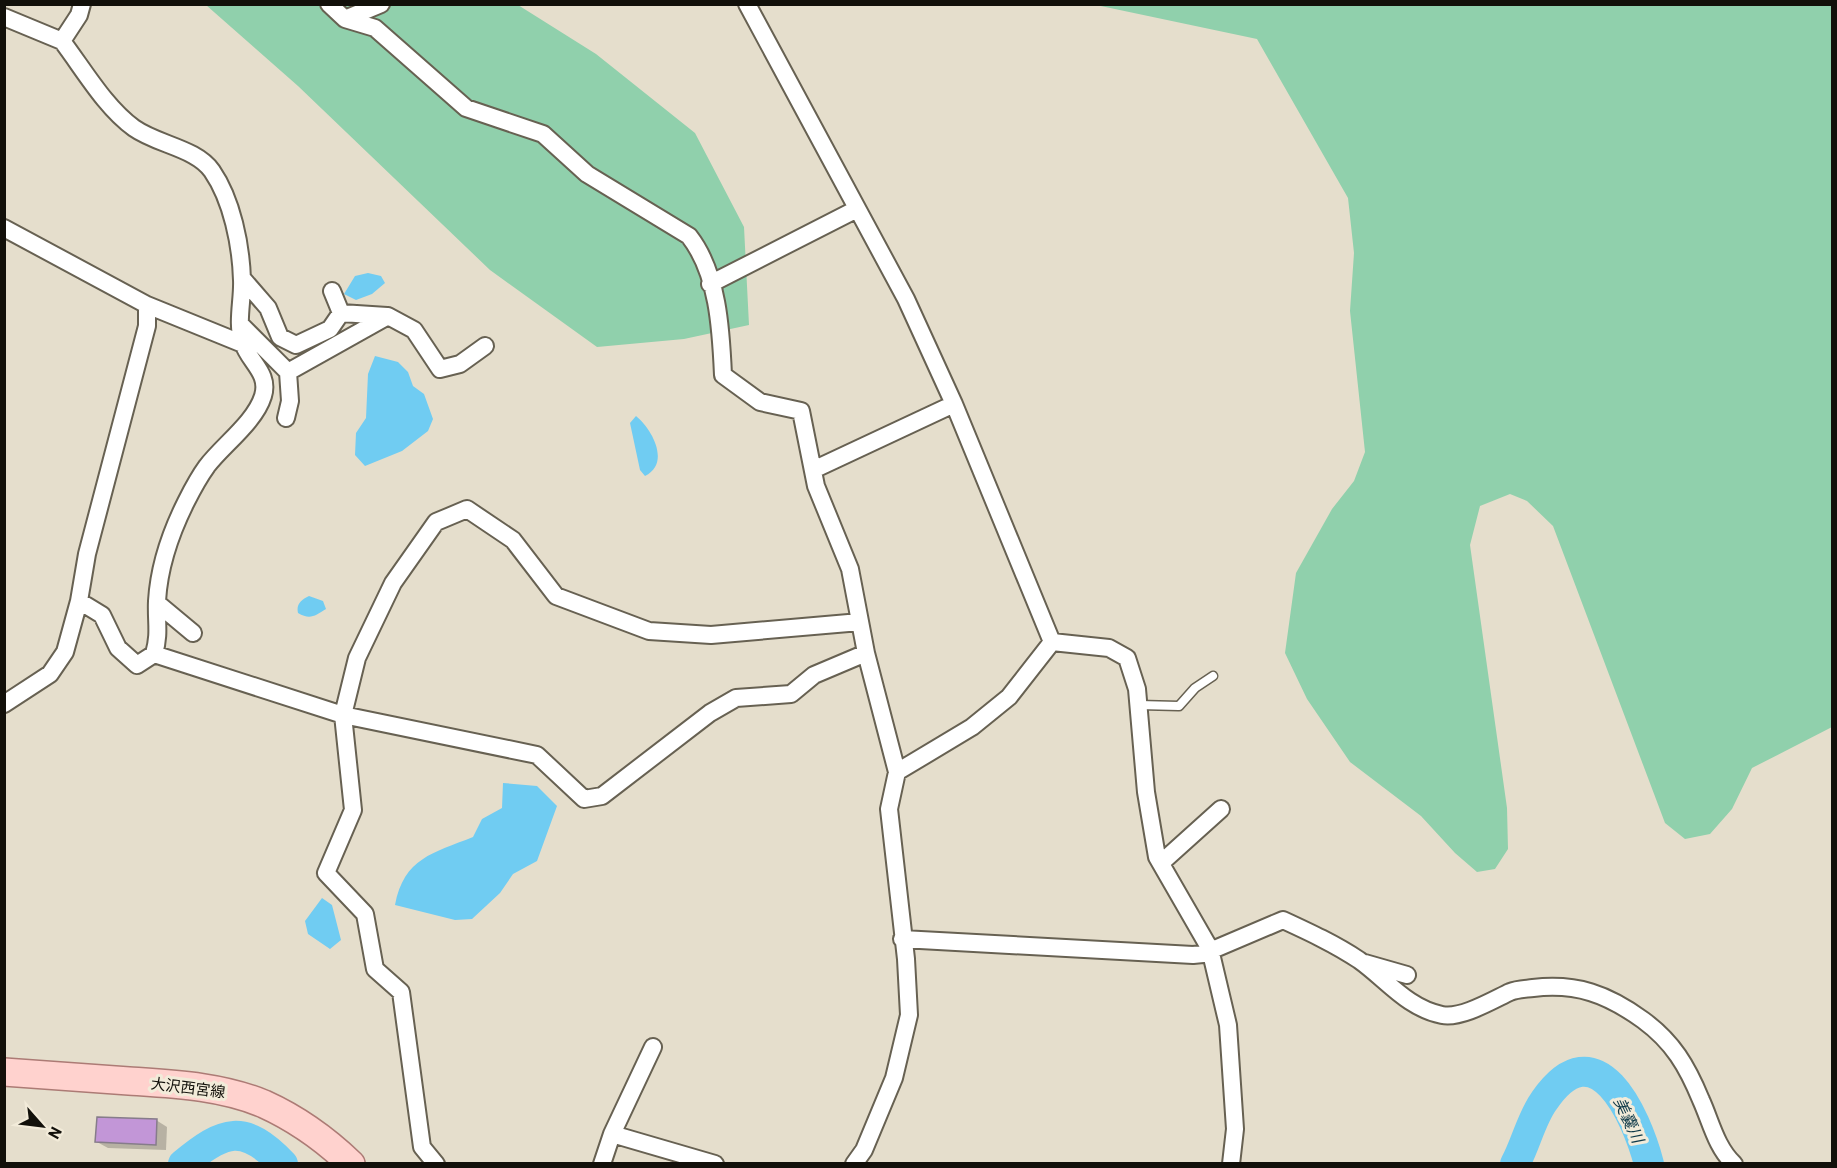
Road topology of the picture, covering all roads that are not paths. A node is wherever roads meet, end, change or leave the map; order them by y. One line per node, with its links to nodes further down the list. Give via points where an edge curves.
1 (82, 4): 7 (street)
2 (329, 4): 6 (street)
3 (381, 4): 6 (street)
4 (747, 4): 8 (street)
5 (4, 17): 7 (street)
6 (345, 19): 11 (street, via 375,28 466,108 543,134 587,174 689,236 701,251)
7 (62, 41): 10 (street, via 102,95 133,127 158,142 195,155 211,170 226,195)
8 (857, 209): 11 (street); 20 (street, via 906,299)
9 (4, 228): 13 (street)
10 (242, 278): 14 (street, via 268,308 280,337 296,345 330,329); 16 (street)
11 (710, 284): 22 (street, via 721,323 723,375 760,402 801,411)
12 (332, 291): 14 (street)
13 (147, 305): 17 (street); 23 (street, via 147,326 87,554)
14 (341, 314): 15 (street)
15 (388, 316): 18 (street, via 414,330 440,369 460,364); 19 (street)
16 (240, 324): 17 (street); 19 (street)
17 (243, 344): 24 (street, via 263,373 263,397 206,467 186,502 161,565)
18 (485, 346)
19 (288, 372): 21 (street, via 290,401)
20 (954, 404): 22 (street); 27 (street)
21 (286, 418)
22 (813, 470): 25 (street, via 850,569)
23 (79, 601): 29 (street, via 102,615 118,648 137,665); 31 (street, via 65,652 50,674)
24 (157, 603): 26 (street); 29 (street, via 159,636)
25 (860, 622): 28 (street); 33 (street, via 711,635 649,631 556,596 513,540 467,509 436,522 393,583 357,658)
26 (193, 633)
27 (1052, 642): 32 (street, via 1109,648 1126,658); 34 (street, via 1009,697 972,728)
28 (866, 653): 33 (street, via 814,675 791,694 736,698 710,713 602,796 584,799 537,755); 34 (street)
29 (154, 654): 33 (street)
30 (1214, 676): 32 (lane, via 1195,688 1179,706)
31 (4, 704)
32 (1139, 705): 36 (street, via 1146,792)
33 (343, 715): 45 (street, via 353,810 326,873 365,914 375,969 401,992 422,1147)
34 (897, 772): 37 (street, via 889,809)
35 (1221, 809): 36 (street)
36 (1161, 863): 38 (street)
37 (902, 939): 38 (street, via 1193,954); 48 (street, via 909,1015 894,1078 864,1150)
38 (1210, 949): 39 (street, via 1282,920); 49 (street, via 1228,1025 1235,1129)
39 (1361, 962): 40 (street); 50 (street, via 1416,1005 1444,1016 1477,1008 1514,990 1560,985 1604,996 1643,1020 1673,1046 1701,1098 1722,1153)
40 (1407, 975)
41 (653, 1047): 43 (street)
42 (4, 1072): 44 (main road, 大沢西宮線, via 228,1092 298,1121)
43 (612, 1134): 46 (street); 47 (street)
44 (351, 1164)
45 (436, 1164)
46 (602, 1164)
47 (715, 1164)
48 (854, 1164)
49 (1231, 1164)
50 (1734, 1164)

